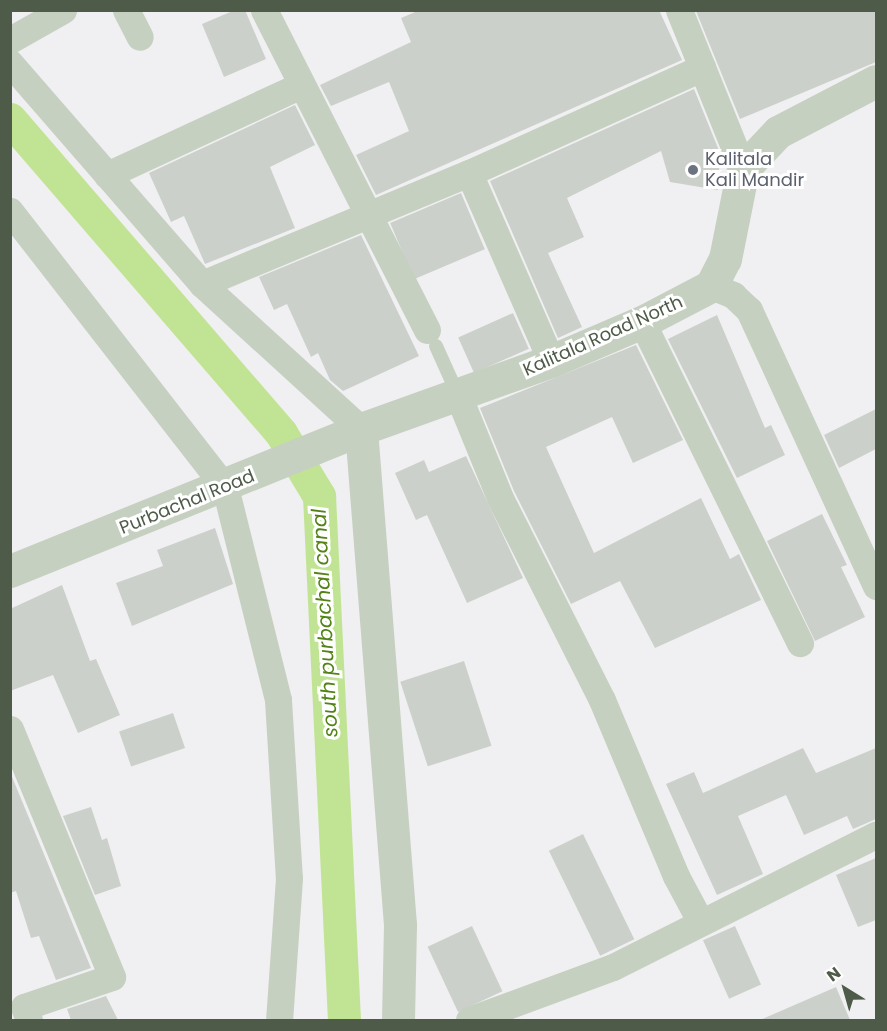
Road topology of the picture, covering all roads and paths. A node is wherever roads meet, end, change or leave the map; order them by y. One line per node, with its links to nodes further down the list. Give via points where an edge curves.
1 (63, 10): 6 (street)
2 (126, 10): 5 (street)
3 (264, 10): 10 (street)
4 (679, 10): 8 (street)
5 (140, 37)
6 (10, 39)
7 (10, 63): 13 (street)
8 (702, 68): 11 (street); 12 (street)
9 (876, 81): 11 (street, via 778,132)
10 (302, 85): 13 (street); 15 (street)
11 (743, 168): 17 (street, via 725,259)
12 (469, 172): 15 (street); 20 (street)
13 (107, 175): 16 (street)
14 (10, 211): 23 (street)
15 (367, 214): 16 (street); 19 (street)
16 (202, 284): 22 (street)
17 (711, 286): 18 (street, Kalitala Road North); 25 (street, via 733,295 749,310)
18 (642, 322): 20 (street, Kalitala Road North); 26 (street)
19 (432, 338): 21 (lane)
20 (551, 362): 21 (street, Kalitala Road North)
21 (458, 395): 22 (street, Kalitala Road North); 29 (street, via 500,498 602,700 676,876)
22 (362, 429): 23 (street, Purbachal Road); 32 (street, via 400,925)
23 (238, 482): 24 (street, Purbachal Road); 31 (street, via 278,700 289,878)
24 (10, 572)
25 (876, 586)
26 (800, 643)
27 (10, 729): 30 (street, via 112,977)
28 (876, 835): 29 (street)
29 (700, 921): 33 (street, via 613,967)
30 (21, 1013)
31 (279, 1020)
32 (398, 1020)
33 (470, 1020)

